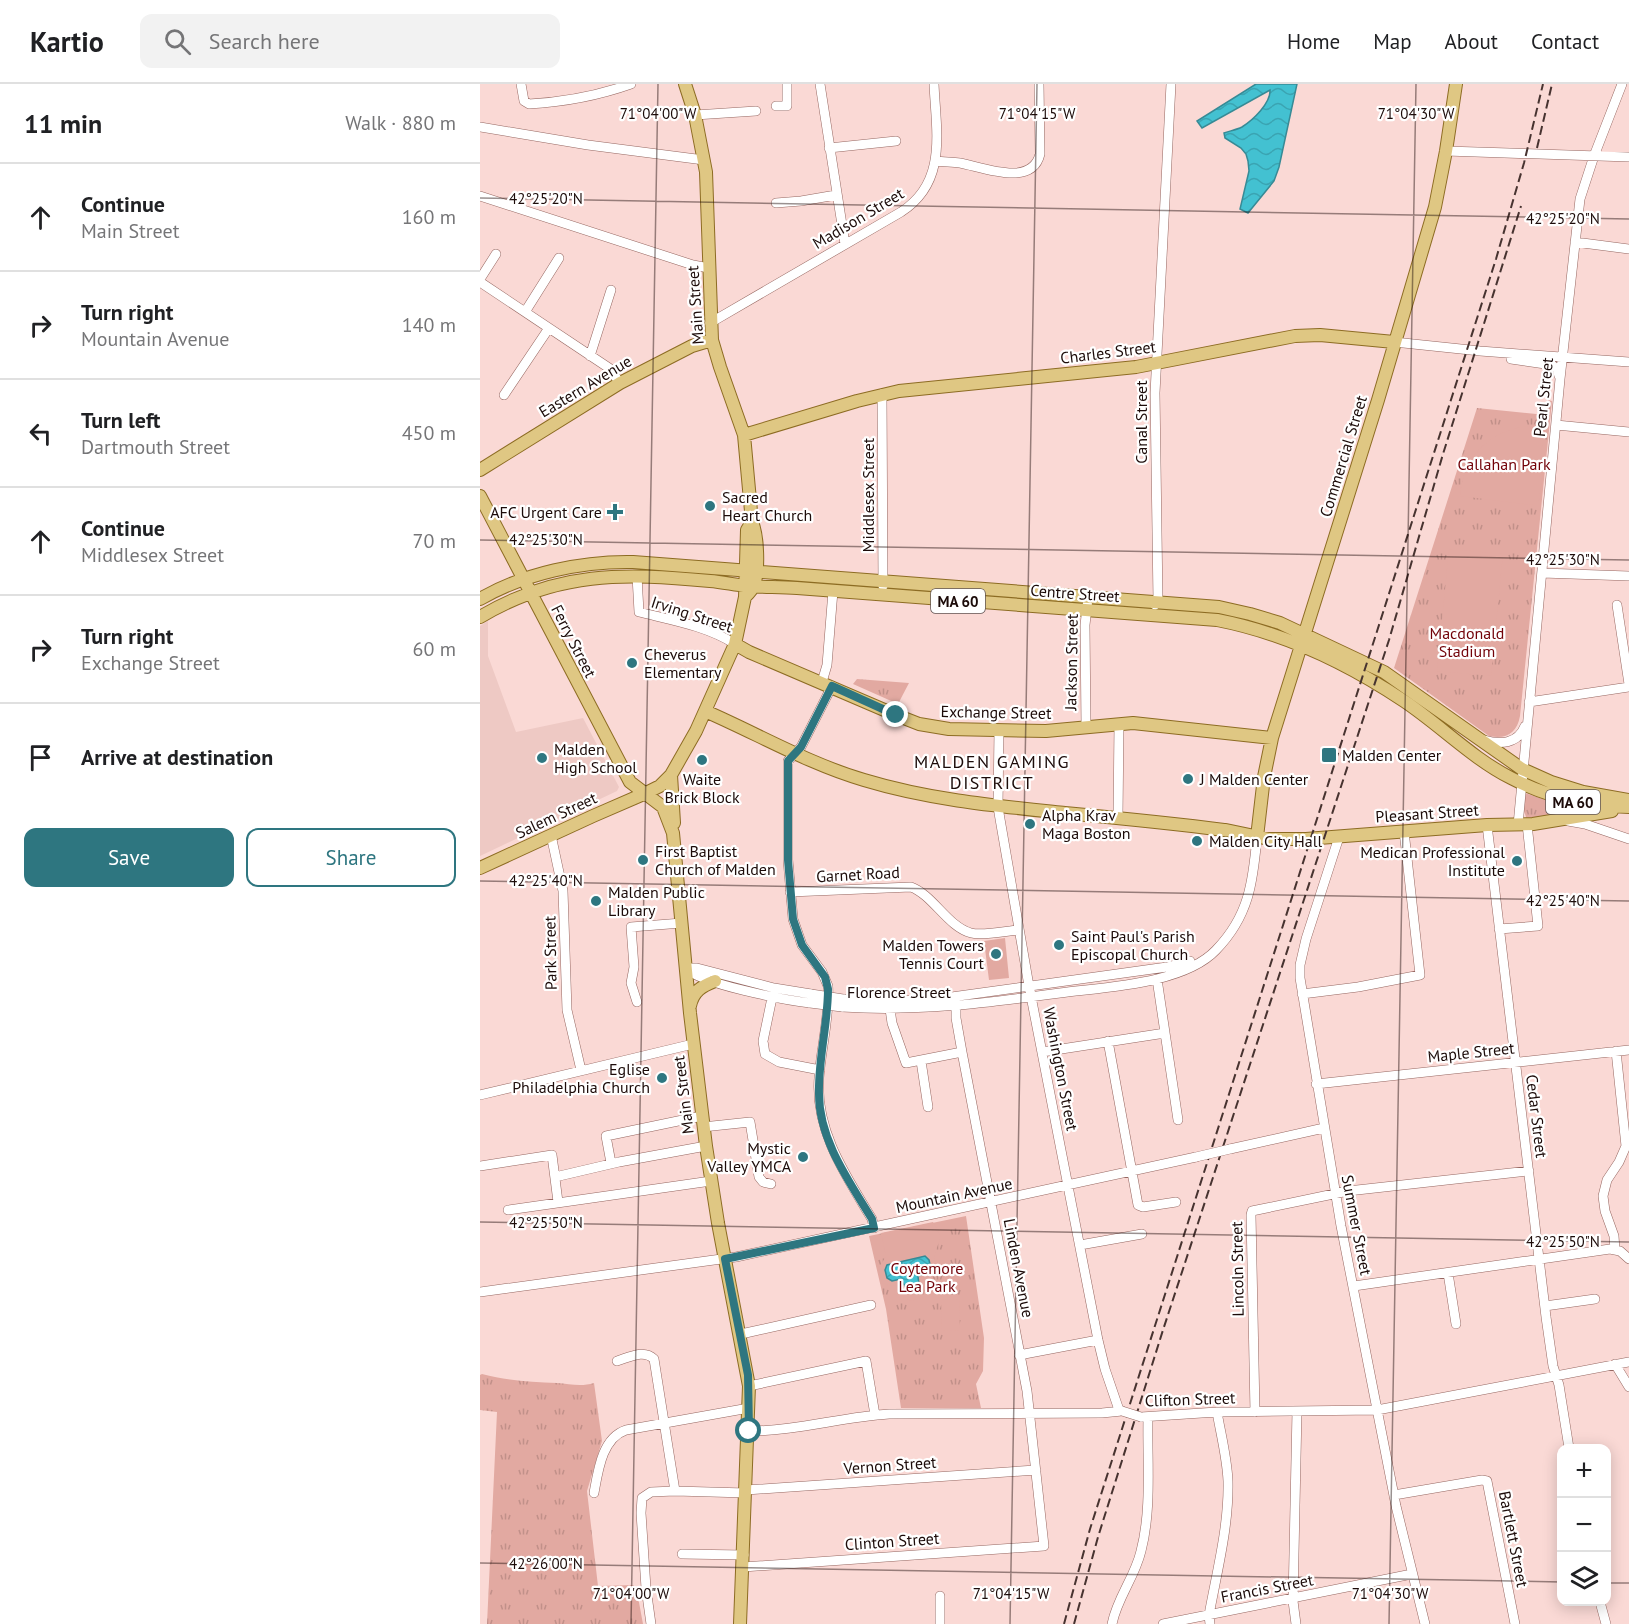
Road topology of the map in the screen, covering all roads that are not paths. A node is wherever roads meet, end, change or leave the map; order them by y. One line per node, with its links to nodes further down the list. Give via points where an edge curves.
1 (521, 84): 2 (street, via 529,104 577,99)
2 (630, 84)
3 (685, 84): 13 (main road, Main Street)
4 (787, 84): 11 (street, via 788,106)
5 (820, 84): 16 (street)
6 (934, 84): 21 (street, Madison Street)
7 (1039, 84): 21 (street, via 1040,145 1038,162 1033,168 1001,172)
8 (1171, 84): 42 (street, Canal Street)
9 (1456, 84): 17 (main road, Commercial Street)
10 (1622, 84): 18 (street, Pearl Street)
11 (776, 106)
12 (756, 111): 13 (street)
13 (696, 115): 20 (main road, Main Street)
14 (480, 128): 20 (street)
15 (896, 141): 16 (street)
16 (829, 148): 22 (street)
17 (1446, 151): 18 (street); 37 (main road, Commercial Street, via 1435,207)
18 (1594, 156): 19 (street); 25 (street, Pearl Street, via 1581,195)
19 (1629, 157)
20 (704, 160): 30 (main road, Main Street)
21 (936, 161): 26 (street, Madison Street, via 915,202)
22 (836, 195): 24 (street); 26 (street)
23 (480, 196): 30 (street)
24 (776, 203)
25 (1575, 242): 27 (street); 40 (street, Pearl Street)
26 (845, 244): 34 (street, Madison Street)
27 (1629, 249)
28 (496, 254): 31 (street)
29 (559, 258): 33 (street)
30 (709, 268): 34 (main road, Main Street)
31 (481, 284): 33 (street)
32 (611, 290): 39 (street)
33 (525, 312): 35 (street)
34 (710, 323): 36 (main road, Main Street)
35 (549, 328): 39 (street); 46 (street)
36 (712, 340): 44 (main road, Eastern Avenue); 49 (main road, Main Street)
37 (1394, 342): 38 (street, Charles Street); 42 (main road, Charles Street, via 1294,336); 70 (main road, Commercial Street)
38 (1480, 351): 40 (street, Charles Street); 43 (street, Charles Street, via 1552,365)
39 (590, 356): 44 (street, via 612,371)
40 (1562, 358): 41 (street, Charles Street); 43 (street, Pearl Street)
41 (1629, 362)
42 (1156, 364): 45 (main road, Charles Street); 65 (street, Canal Street)
43 (1560, 382): 47 (street, Pearl Street)
44 (620, 383): 50 (main road, Eastern Avenue)
45 (882, 394): 49 (main road, Charles Street); 59 (street, Middlesex Street)
46 (504, 395)
47 (1556, 425): 48 (street); 55 (street, Pearl Street)
48 (1629, 432)
49 (744, 435): 54 (main road, Main Street, via 752,522 747,530)
50 (501, 457): 51 (main road); 52 (main road, Eastern Avenue)
51 (480, 459)
52 (480, 470)
53 (480, 496): 58 (main road, Ferry Street)
54 (750, 571): 58 (main road, Centre Street / MA 60, via 618,561 569,567); 59 (main road, Centre Street / MA 60); 60 (main road, Main Street)
55 (1542, 573): 57 (street); 74 (street, Pearl Street)
56 (637, 576): 60 (main road, Centre Street / MA 60, via 711,581); 62 (main road, Centre Street / MA 60, via 586,578); 71 (street, Irving Street, via 639,612 710,632)
57 (1629, 576)
58 (523, 580): 62 (main road, Ferry Street); 64 (main road, Centre Street / MA 60)
59 (884, 582): 63 (street, Middlesex Street); 66 (main road, Centre Street / MA 60, via 988,588)
60 (748, 590): 61 (main road, Centre Street / MA 60); 71 (main road, Main Street)
61 (833, 591): 63 (main road, Centre Street / MA 60); 72 (street)
62 (530, 592): 69 (main road, Centre Street / MA 60); 86 (main road, Ferry Street, via 630,782)
63 (883, 595): 66 (main road, Centre Street / MA 60)
64 (480, 599)
65 (1158, 601): 66 (main road, Centre Street / MA 60); 68 (street); 70 (main road, Centre Street / MA 60, via 1244,612 1280,623)
66 (1087, 604): 68 (main road, Centre Street / MA 60); 78 (street, Jackson Street)
67 (1617, 605): 73 (street)
68 (1150, 614): 70 (main road, Centre Street / MA 60, via 1230,623)
69 (480, 617)
70 (1303, 640): 80 (main road, Commercial Street); 81 (main road, Centre Street / MA 60, via 1395,678); 85 (main road, Centre Street / MA 60, via 1383,687)
71 (735, 644): 72 (main road, Exchange Street); 75 (main road, Main Street)
72 (827, 684): 79 (main road, Exchange Street, via 919,724); 82 (street)
73 (1629, 686): 74 (street)
74 (1529, 702): 76 (street, Pearl Street)
75 (705, 711): 82 (main road, Pleasant Street); 84 (main road, Main Street)
76 (1526, 721): 81 (street, via 1521,735 1510,742); 83 (street, Pearl Street)
77 (1119, 724): 78 (main road, Exchange Street); 80 (main road, Exchange Street); 90 (street)
78 (1086, 727): 79 (main road, Exchange Street)
79 (999, 730): 88 (street, Washington Street)
80 (1272, 738): 98 (main road, Commercial Street)
81 (1479, 738): 83 (main road, Centre Street / MA 60)
82 (795, 753): 88 (main road, Pleasant Street, via 851,777 890,788); 101 (street, via 787,765)
83 (1522, 769): 85 (street, Pearl Street); 87 (main road, Centre Street / MA 60, via 1583,792)
84 (671, 775): 86 (main road, Main Street); 95 (main road)
85 (1521, 783): 89 (main road, Centre Street / MA 60, via 1567,800); 92 (street, Pearl Street)
86 (646, 793): 95 (main road, Main Street, via 665,810); 96 (main road, Salem Street)
87 (1629, 800)
88 (998, 807): 90 (main road, Pleasant Street); 103 (street, Washington Street)
89 (1629, 807): 91 (main road, Pleasant Street)
90 (1118, 818): 98 (main road, Pleasant Street)
91 (1563, 820): 92 (main road, Pleasant Street); 99 (street)
92 (1522, 824): 93 (main road, Pleasant Street); 104 (street, Pearl Street, via 1538,926)
93 (1488, 825): 94 (main road, Pleasant Street); 104 (street, Cedar Street)
94 (1404, 831): 97 (main road, Pleasant Street); 113 (street, via 1420,975)
95 (673, 833): 102 (main road, Main Street)
96 (550, 835): 100 (main road, Salem Street); 129 (street, Park Street, via 563,891 567,1010)
97 (1342, 836): 98 (main road, Pleasant Street); 113 (street, Summer Street, via 1301,957)
98 (1257, 837): 105 (street, Florence Street, via 1248,899)
99 (1629, 839)
100 (480, 868)
101 (790, 892): 103 (street, Garnet Road, via 909,886 972,934); 130 (street, via 798,936 827,983)
102 (682, 923): 106 (main road, Main Street); 115 (street, via 631,927 631,980)
103 (1018, 930): 111 (street, Washington Street)
104 (1500, 930): 128 (street, Cedar Street)
105 (1225, 938): 107 (street, Florence Street, via 1182,964); 108 (street, Florence Street, via 1199,962)
106 (686, 968): 109 (street, Florence Street, via 694,975); 112 (street, Florence Street); 119 (main road, Main Street)
107 (1129, 972): 110 (street); 111 (street, Florence Street)
108 (1157, 979): 110 (street, Florence Street); 120 (street)
109 (715, 981): 112 (street, Florence Street); 119 (main road, via 694,995)
110 (1131, 983): 114 (street, Florence Street)
111 (1029, 986): 114 (street, Washington Street); 116 (street, Florence Street)
112 (773, 992): 117 (street, Florence Street, bridge); 130 (street, via 763,1041 765,1054 779,1062)
113 (1302, 994): 131 (street, Summer Street)
114 (1032, 997): 116 (street, Florence Street); 126 (street, Washington Street)
115 (637, 1002)
116 (956, 1002): 117 (street, Florence Street); 118 (street, Florence Street); 125 (street, Linden Avenue)
117 (842, 1003): 118 (street, Florence Street)
118 (890, 1009): 127 (street, via 906,1062)
119 (690, 1013): 122 (main road, Main Street)
120 (1165, 1033): 121 (street); 134 (street)
121 (1108, 1041): 126 (street); 140 (street)
122 (693, 1044): 129 (street); 135 (main road, Main Street)
123 (1629, 1050): 124 (street, Maple Street)
124 (1616, 1051): 128 (street, Maple Street); 154 (street, via 1626,1146 1607,1180 1603,1196)
125 (962, 1052): 127 (street); 148 (street, Linden Avenue)
126 (1042, 1052): 145 (street, Washington Street)
127 (921, 1061): 133 (street)
128 (1515, 1062): 131 (street, Maple Street); 141 (street, Cedar Street)
129 (581, 1070): 132 (street)
130 (820, 1070): 151 (street, via 819,1104 829,1142)
131 (1316, 1084): 136 (street, Summer Street)
132 (480, 1095)
133 (928, 1107)
134 (1178, 1120)
135 (703, 1121): 137 (main road, Main Street); 138 (street, via 606,1136); 144 (street, via 750,1122 759,1177)
136 (1324, 1128): 140 (street, Mountain Avenue, bridge); 146 (street, Summer Street)
137 (706, 1146): 138 (street); 143 (main road, Main Street)
138 (612, 1163): 142 (street)
139 (480, 1166): 142 (street, via 552,1155)
140 (1133, 1171): 145 (street, Mountain Avenue); 149 (street, via 1140,1207)
141 (1529, 1171): 146 (street); 156 (street, Cedar Street)
142 (555, 1177): 147 (street)
143 (711, 1181): 147 (street); 155 (main road, Main Street)
144 (771, 1184)
145 (1068, 1186): 148 (street, Mountain Avenue); 153 (street, Washington Street)
146 (1335, 1193): 159 (street, Summer Street); 179 (street, Lincoln Street, via 1251,1212)
147 (558, 1202): 150 (street)
148 (991, 1202): 151 (street, Mountain Avenue); 167 (street, Linden Avenue)
149 (1176, 1202)
150 (508, 1210)
151 (874, 1228): 155 (street, Mountain Avenue)
152 (1142, 1234): 153 (street)
153 (1080, 1245): 166 (street, Washington Street)
154 (1615, 1250): 156 (street); 157 (street)
155 (725, 1259): 160 (street, Mountain Avenue); 165 (main road, Main Street)
156 (1540, 1259): 158 (street); 163 (street, Cedar Street)
157 (1629, 1259)
158 (1448, 1273): 159 (street); 164 (street)
159 (1354, 1286): 175 (street, Summer Street)
160 (480, 1292)
161 (1595, 1299): 163 (street)
162 (871, 1305): 165 (street)
163 (1545, 1306): 171 (street, Cedar Street)
164 (1456, 1324)
165 (741, 1334): 172 (main road, Main Street)
166 (1098, 1340): 167 (street); 176 (street, Washington Street)
167 (1019, 1355): 180 (street, Linden Avenue)
168 (617, 1361): 183 (street, via 644,1354 654,1359)
169 (1629, 1362): 170 (street, Clifton Street)
170 (1615, 1364): 171 (street, Clifton Street); 173 (street)
171 (1556, 1375): 175 (street, Clifton Street); 185 (street, Cedar Street)
172 (749, 1386): 174 (main road, Main Street); 181 (street, via 866,1361)
173 (1629, 1387)
174 (749, 1408): 183 (street); 184 (main road, Main Street)
175 (1377, 1410): 177 (street, Clifton Street); 190 (street, Summer Street)
176 (1120, 1411): 180 (street, Clifton Street); 182 (street, Clifton Street, bridge)
177 (1298, 1411): 179 (street, Clifton Street); 196 (street)
178 (1217, 1412): 179 (street, Clifton Street); 182 (street, Clifton Street); 198 (street, via 1228,1488)
179 (1255, 1412)
180 (1030, 1413): 181 (street, Clifton Street); 186 (street, Linden Avenue)
181 (875, 1415): 184 (street, Clifton Street, via 775,1431)
182 (1145, 1417): 203 (street, via 1144,1541)
183 (665, 1423): 187 (street); 189 (street, via 612,1437)
184 (749, 1431): 188 (main road, Main Street)
185 (1568, 1444)
186 (1036, 1470): 188 (street, Vernon Street); 191 (street, Linden Avenue)
187 (675, 1491): 188 (street, Vernon Street); 200 (street, Vernon Street, via 649,1492 641,1500)
188 (746, 1491): 193 (main road, Main Street)
189 (594, 1492)
190 (1394, 1495): 194 (street, Summer Street); 206 (street, Bartlett Street, via 1487,1482)
191 (1044, 1546): 193 (street, Clinton Street)
192 (682, 1554): 193 (street, Clinton Street)
193 (743, 1561): 201 (main road, Main Street)
194 (1412, 1574): 196 (street, Francis Street); 199 (street, Summer Street)
195 (940, 1596): 202 (street)
196 (1293, 1598): 198 (street, Francis Street); 205 (street)
197 (1601, 1606): 207 (street)
198 (1209, 1619): 204 (street, Francis Street)
199 (1425, 1623)
200 (651, 1624)
201 (740, 1624)
202 (940, 1624)
203 (1112, 1624)
204 (1163, 1624)
205 (1296, 1624)
206 (1515, 1624)
207 (1606, 1624)

